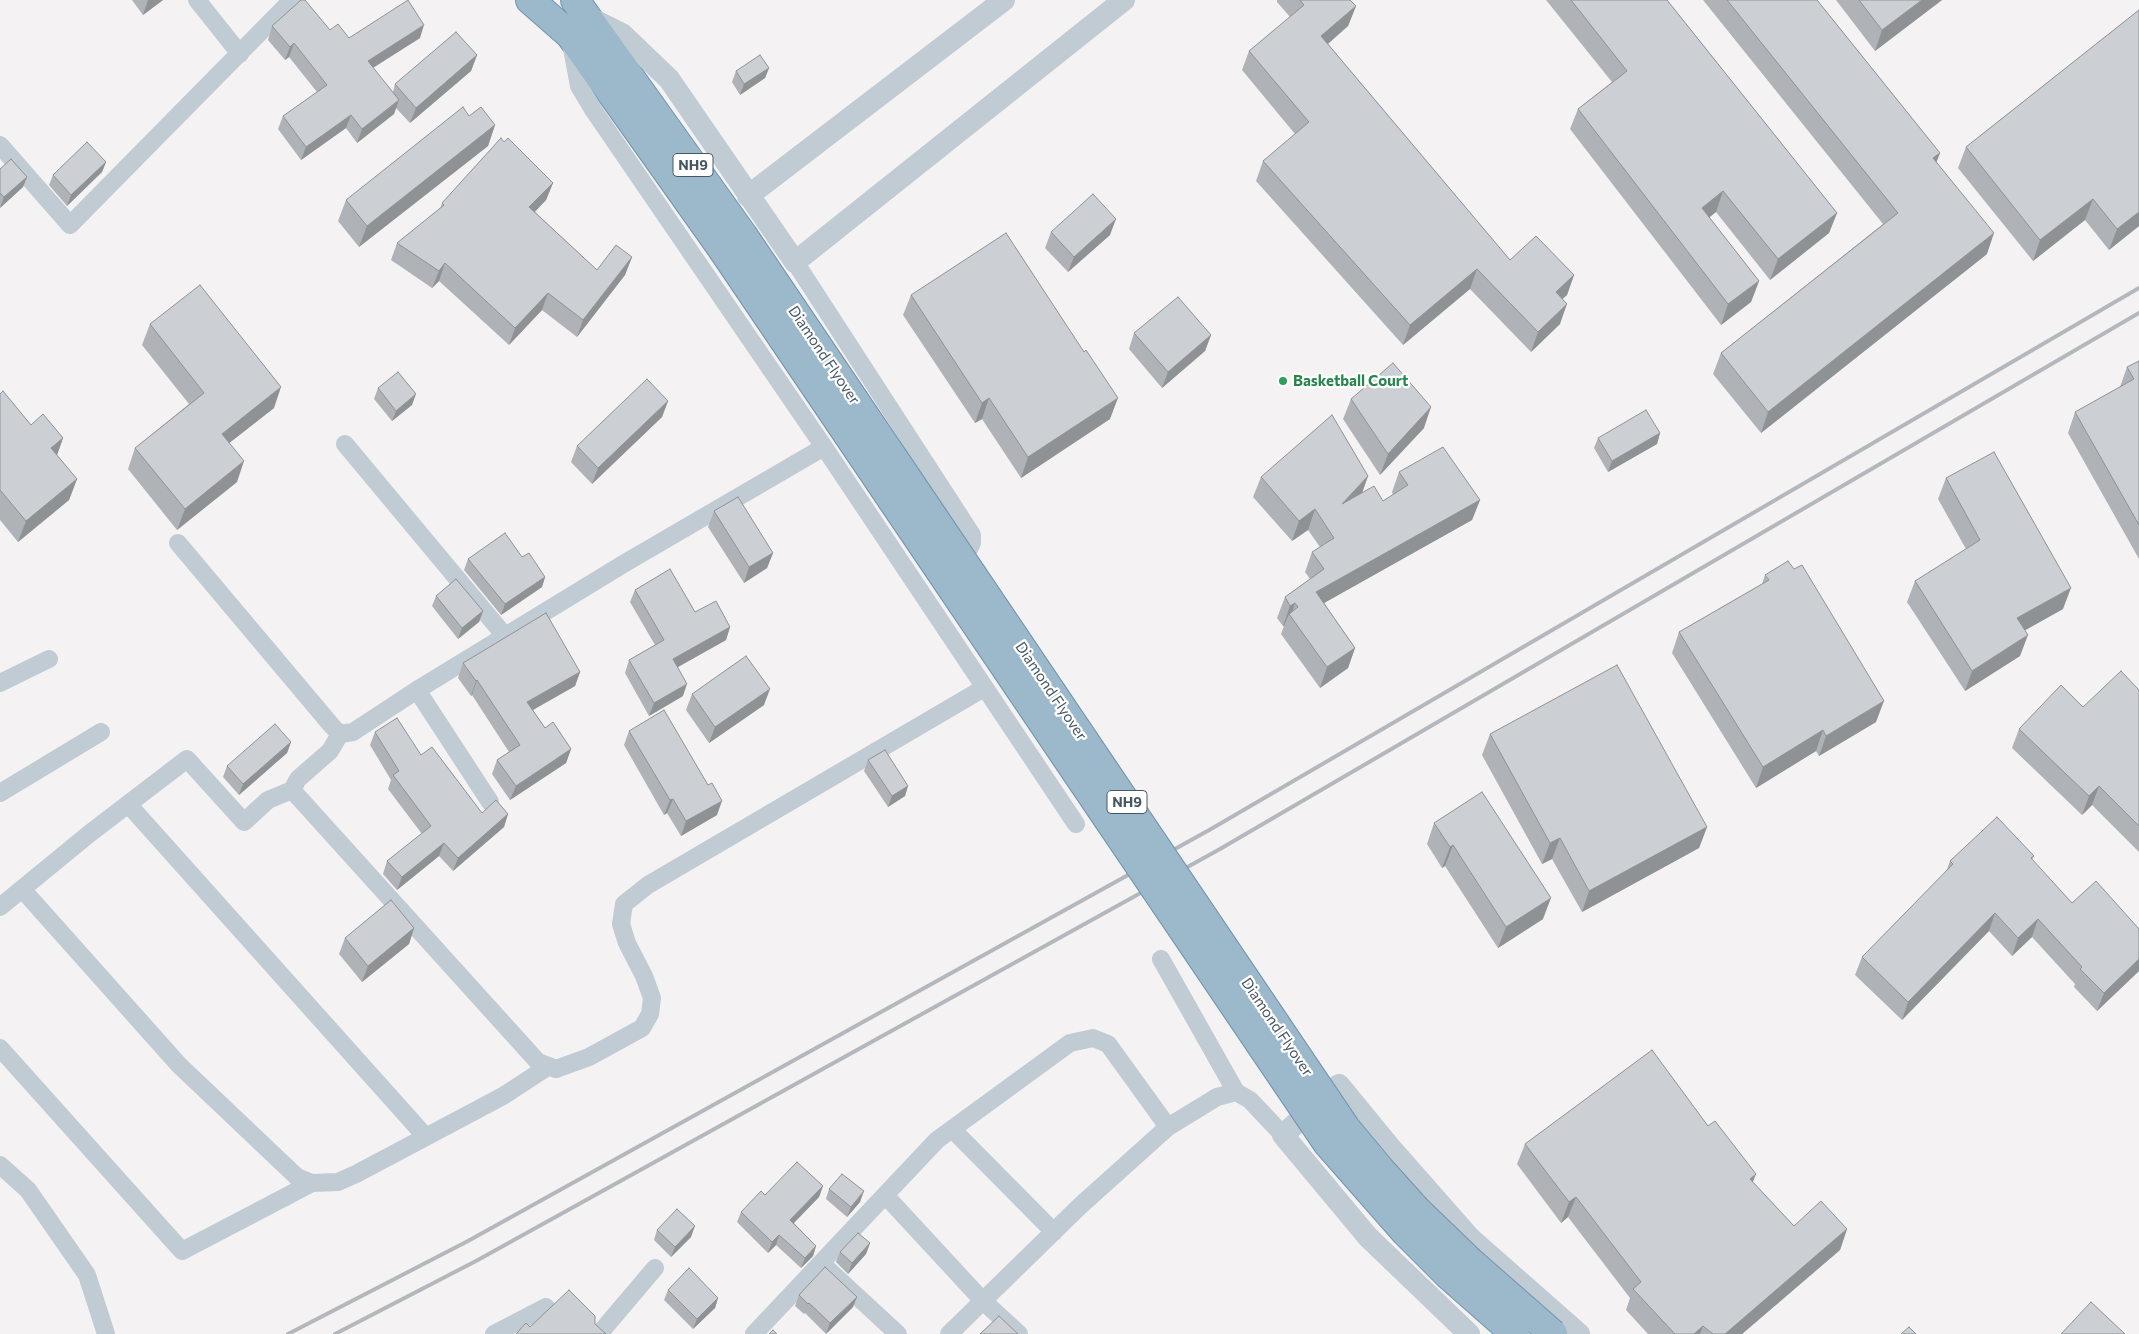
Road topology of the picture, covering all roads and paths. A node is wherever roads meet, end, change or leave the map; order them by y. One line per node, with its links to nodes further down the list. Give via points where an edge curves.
1 (197, 0): 7 (street)
2 (296, 0): 7 (street, via 288,4)
3 (530, 0): 6 (highway, NH9)
4 (1004, 0): 10 (street)
5 (1124, 0): 11 (street)
6 (577, 17): 8 (highway, Diamond Flyover / NH9); 10 (street, via 622,34 669,79); 13 (street, via 579,86)
7 (240, 54): 9 (street, via 70,225)
8 (633, 103): 54 (highway, Diamond Flyover / NH9, bridge, via 728,258 1327,1143 1406,1233); 55 (highway, Diamond Flyover / NH9, bridge, via 749,243 1346,1128 1417,1210)
9 (0, 145)
10 (748, 196): 11 (street)
11 (795, 262): 15 (street, via 972,535 969,549)
12 (345, 444): 16 (street)
13 (824, 446): 15 (street); 16 (street)
14 (178, 543): 22 (street)
15 (915, 584): 19 (street)
16 (505, 636): 20 (street)
17 (49, 660): 18 (street)
18 (0, 683)
19 (984, 688): 27 (street); 32 (street, via 648,885 624,904 622,924 627,943 652,998 650,1014 642,1028 589,1057 556,1068)
20 (417, 690): 22 (street, via 357,730); 25 (street)
21 (101, 732): 24 (street)
22 (340, 734): 23 (street, via 330,751 298,779)
23 (292, 790): 26 (street, via 268,800 244,822 186,759); 32 (street, via 538,1062)
24 (0, 794)
25 (490, 802)
26 (128, 804): 28 (street); 37 (street)
27 (1076, 824)
28 (22, 889): 29 (street); 39 (street, via 179,1065 297,1177)
29 (0, 907)
30 (1160, 959): 33 (street)
31 (0, 1048): 39 (street, via 182,1251)
32 (549, 1066): 37 (street, via 503,1096)
33 (1236, 1092): 34 (street, via 1217,1097); 36 (street, via 1250,1100)
34 (1168, 1127): 35 (street, via 1108,1044 1093,1038 1070,1043); 41 (street)
35 (952, 1129): 40 (street, via 937,1140); 41 (street)
36 (1283, 1135): 53 (street, via 1368,1237); 56 (street, via 1339,1085 1470,1238)
37 (426, 1137): 39 (street, via 338,1182)
38 (0, 1165): 46 (street, via 28,1190 87,1275)
39 (312, 1183)
40 (885, 1195): 42 (street); 44 (street)
41 (1054, 1232): 44 (street)
42 (821, 1263): 49 (street); 50 (street)
43 (655, 1268): 48 (street)
44 (983, 1301): 51 (street); 52 (street)
45 (546, 1307): 47 (street)
46 (106, 1334)
47 (494, 1334)
48 (599, 1334)
49 (754, 1334)
50 (898, 1334)
51 (950, 1334)
52 (1019, 1334)
53 (1469, 1334)
54 (1514, 1334)
55 (1552, 1334)
56 (1579, 1334)

